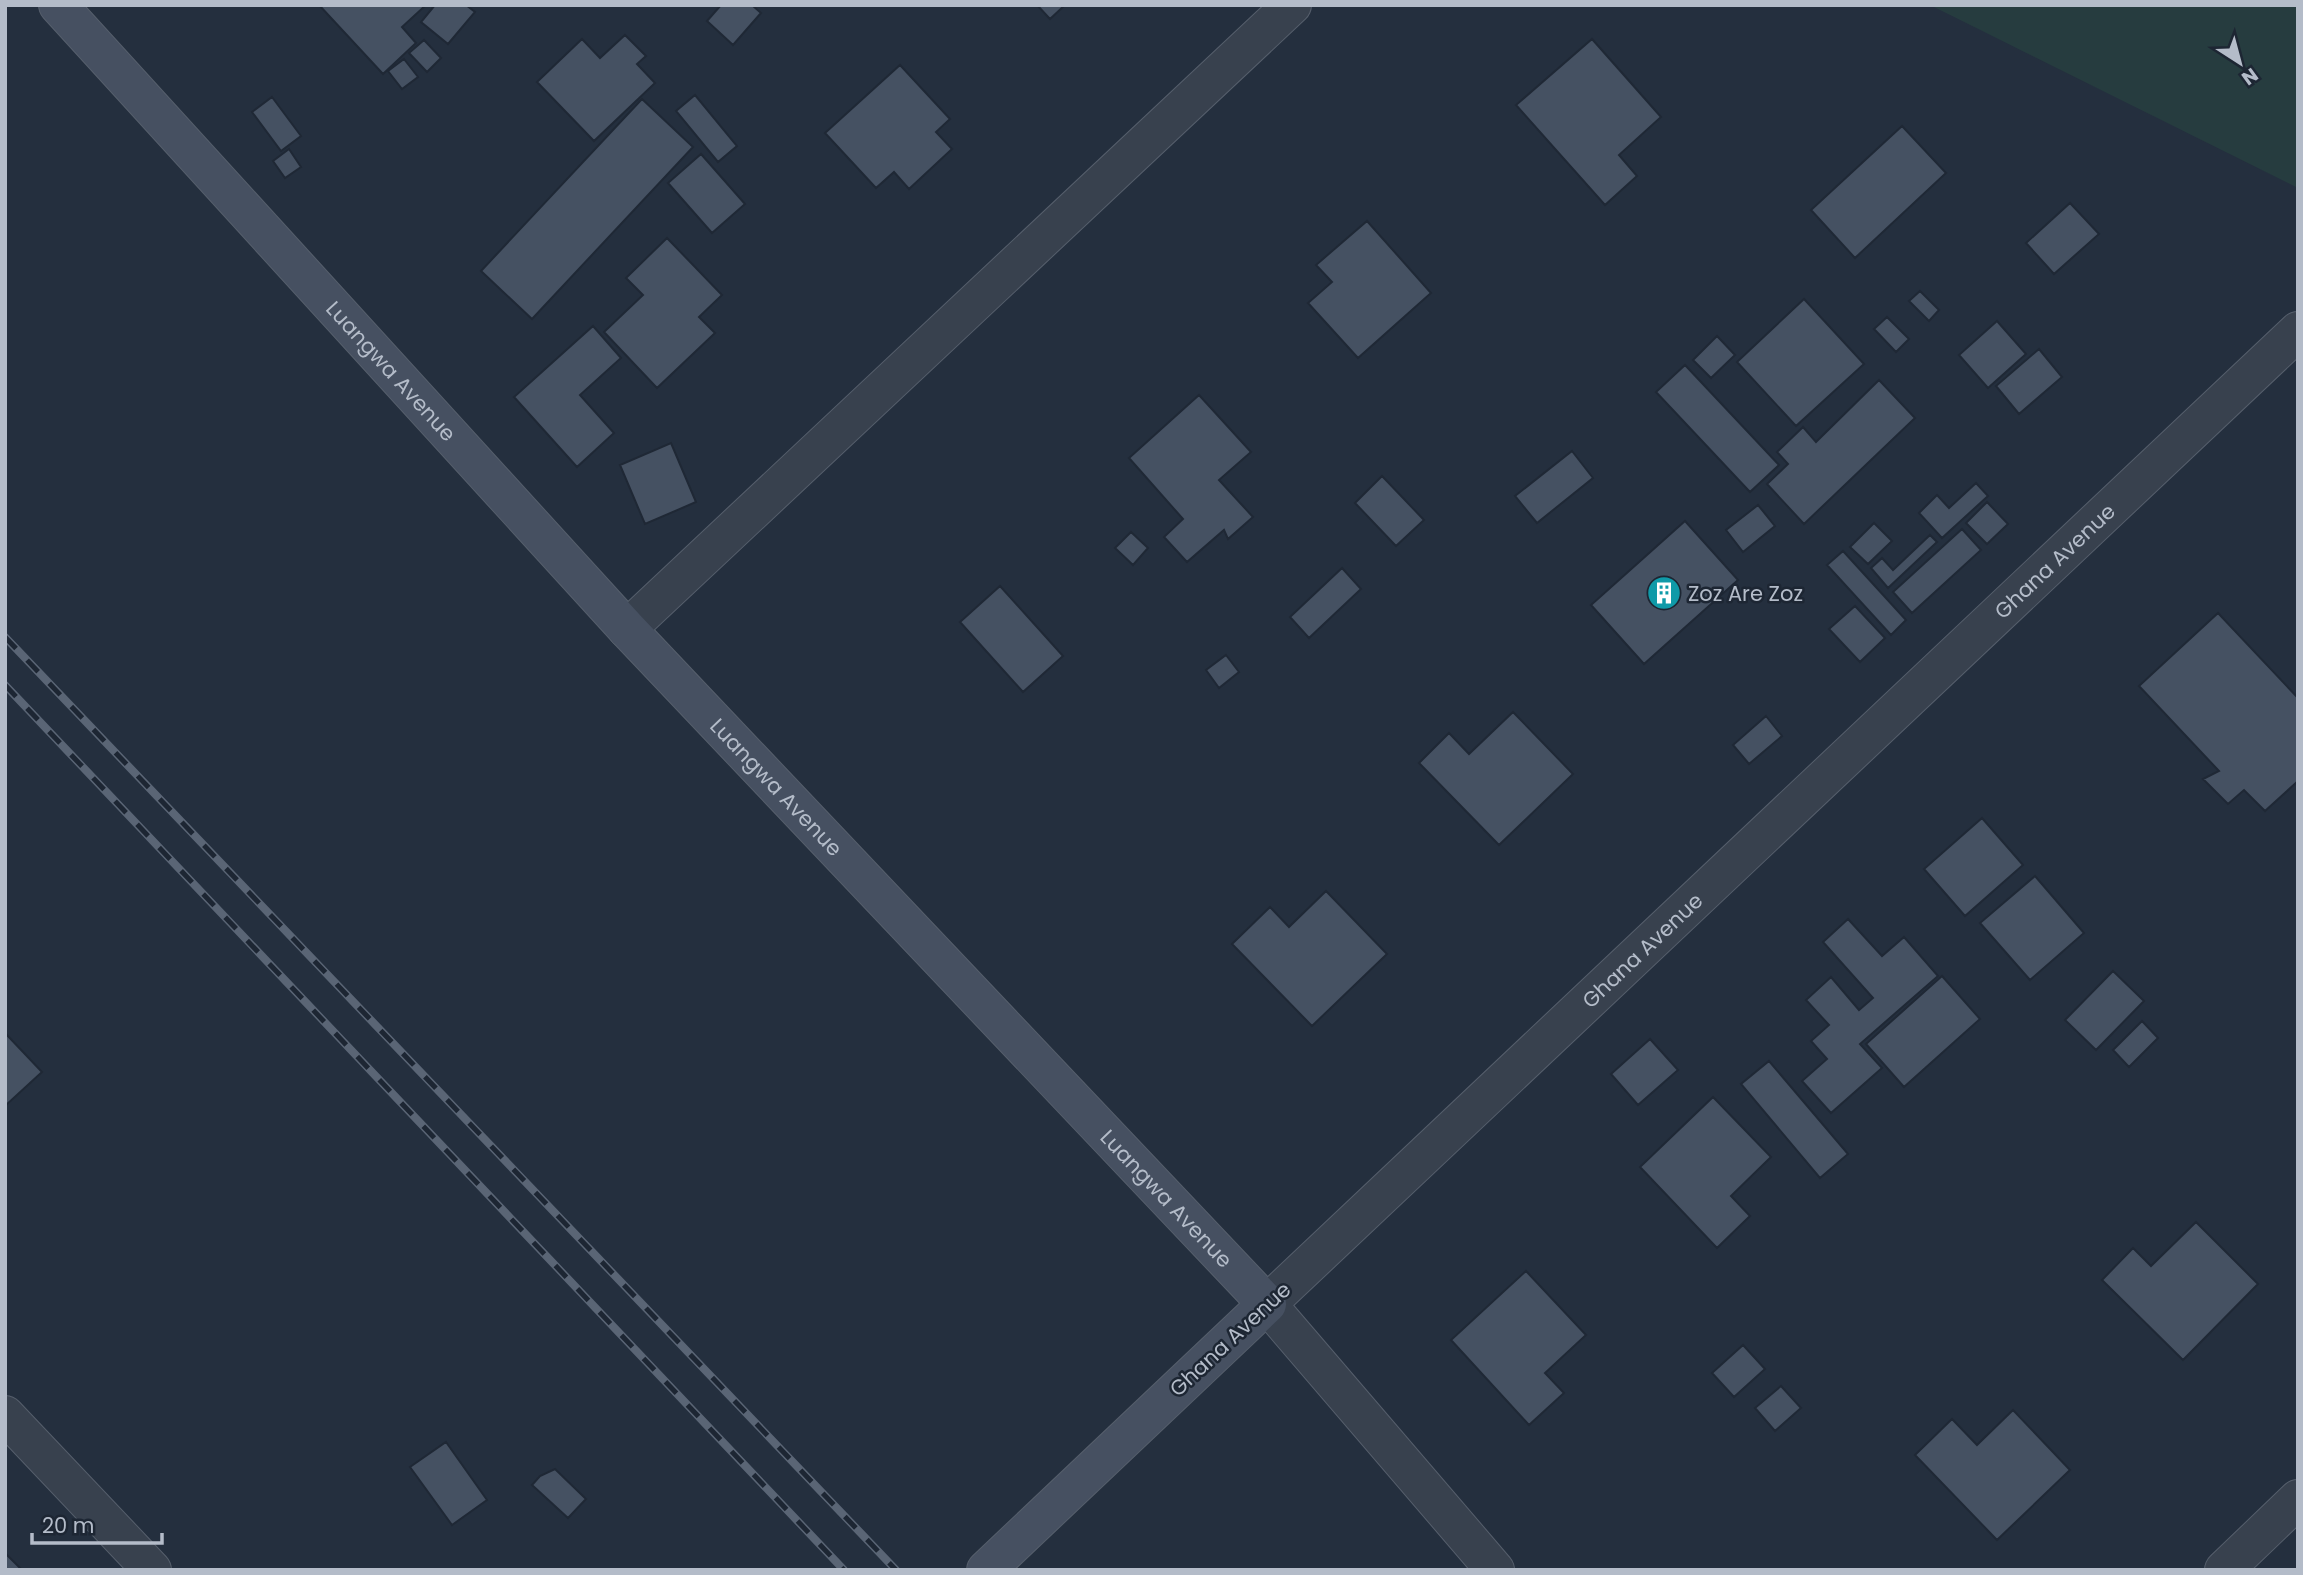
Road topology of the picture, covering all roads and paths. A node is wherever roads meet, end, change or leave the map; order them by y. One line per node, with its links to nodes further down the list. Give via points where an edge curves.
1 (58, 5): 4 (main road, Luangwa Avenue)
2 (1293, 5): 4 (street)
3 (2298, 331): 5 (street, Ghana Avenue)
4 (627, 629): 5 (main road, Luangwa Avenue)
5 (1267, 1304): 9 (main road, Ghana Avenue); 10 (street, Luangwa Avenue)
6 (5, 1415): 8 (street)
7 (2298, 1499): 11 (street)
8 (152, 1570)
9 (986, 1570)
10 (1495, 1570)
11 (2224, 1570)

